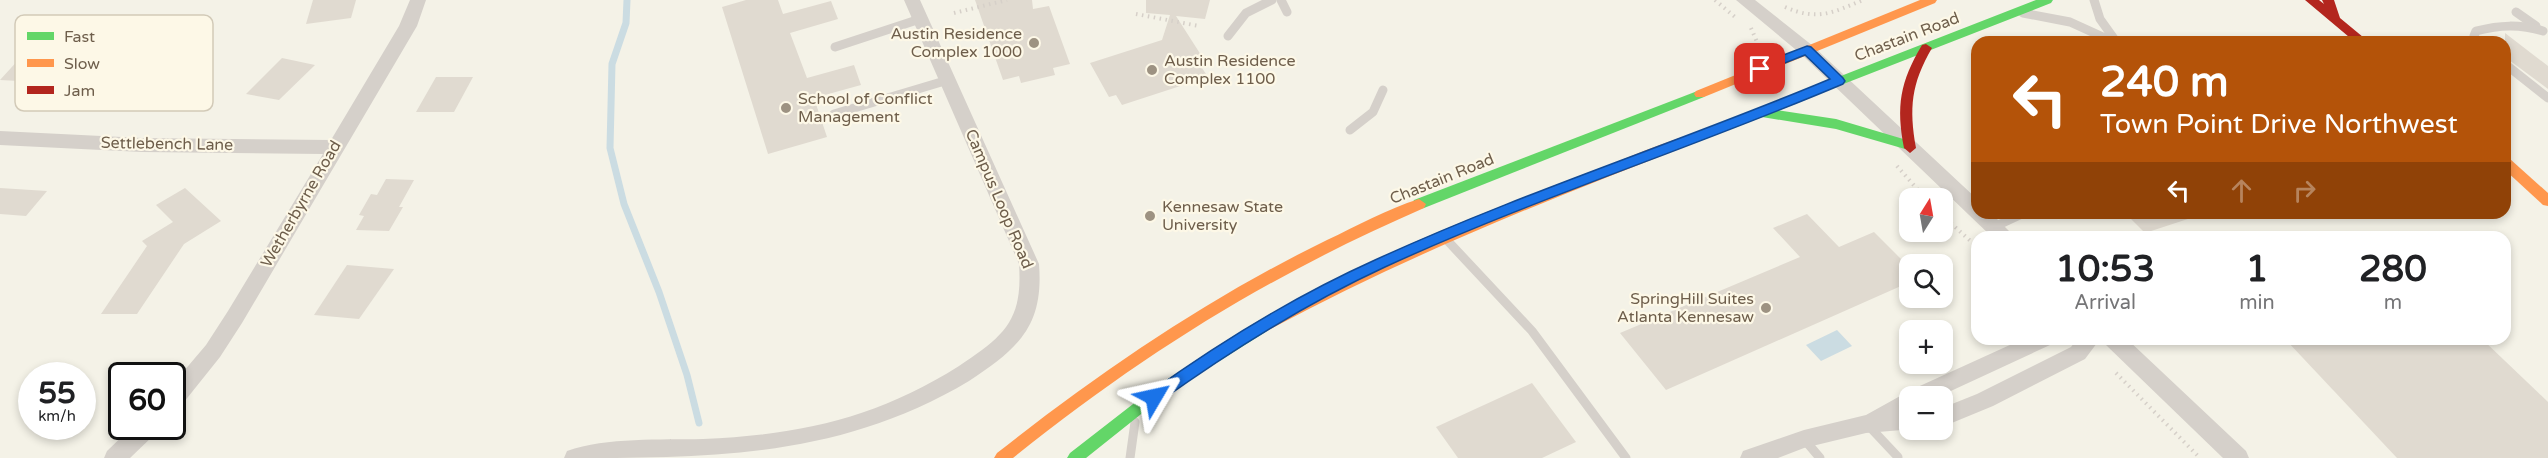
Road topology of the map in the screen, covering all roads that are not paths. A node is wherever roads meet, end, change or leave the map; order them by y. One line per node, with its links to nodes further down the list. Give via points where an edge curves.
1 (418, 0): 35 (street, Wetherbyrne Road, via 408,26)
2 (912, 0): 14 (street, Campus Loop Road)
3 (1272, 0): 17 (lane, via 1254,5 1236,20)
4 (1281, 0): 11 (lane)
5 (1744, 0): 24 (street)
6 (1931, 0): 24 (main road, Chastain Road)
7 (2047, 0): 13 (main road, Chastain Road)
8 (2094, 0): 19 (lane)
9 (2311, 0): 15 (main road)
10 (2328, 0): 15 (main road)
11 (1287, 12)
12 (2516, 12): 16 (lane)
13 (2015, 13): 18 (lane, via 2070,22); 23 (main road, Chastain Road)
14 (920, 19): 22 (lane); 26 (street, Campus Loop Road)
15 (2335, 19): 20 (main road)
16 (2546, 33): 21 (lane, via 2516,23 2476,32)
17 (1228, 36)
18 (2102, 36)
19 (2112, 36)
20 (2356, 36)
21 (2474, 36)
22 (835, 47)
23 (1926, 48): 27 (main road, Chastain Road); 34 (main road, via 1905,88)
24 (1807, 50): 27 (street); 59 (main road, Chastain Road, via 1402,212 1274,271 1096,383)
25 (2511, 69): 29 (lane)
26 (948, 80): 31 (lane); 58 (street, Campus Loop Road, via 1029,264 1031,297 1015,333 990,357 948,384 901,409 839,431 784,442 610,452)
27 (1839, 81): 30 (main road, Chastain Road); 34 (street)
28 (1383, 90): 32 (lane, via 1373,112)
29 (2546, 100)
30 (1762, 113): 34 (main road, via 1832,121 1876,132); 43 (main road, Chastain Road)
31 (834, 114)
32 (1350, 130)
33 (0, 138): 35 (street, Settlebench Lane, via 142,145)
34 (1908, 146): 38 (street)
35 (335, 147): 47 (street, Wetherbyrne Road, via 213,351)
36 (2511, 167): 37 (main road)
37 (2548, 201)
38 (1971, 205)
39 (1986, 219): 41 (street)
40 (2016, 219): 42 (lane)
41 (1999, 231)
42 (2001, 231)
43 (1443, 236): 50 (main road, Chastain Road, via 1377,264 1278,316); 62 (lane, via 1532,331)
44 (2030, 345): 48 (street)
45 (2085, 345): 51 (street, via 2078,353)
46 (2119, 345): 65 (street)
47 (186, 384)
48 (1941, 386)
49 (1899, 407): 53 (street)
50 (1139, 408): 60 (main road, Chastain Road); 61 (lane)
51 (1953, 413)
52 (1899, 422): 53 (street)
53 (1866, 424): 54 (street); 56 (lane)
54 (1804, 439): 63 (street); 64 (lane)
55 (134, 440): 57 (street)
56 (1898, 457)
57 (115, 458)
58 (575, 458)
59 (1002, 458)
60 (1075, 458)
61 (1130, 458)
62 (1626, 458)
63 (1751, 458)
64 (1820, 458)
65 (2238, 458)

